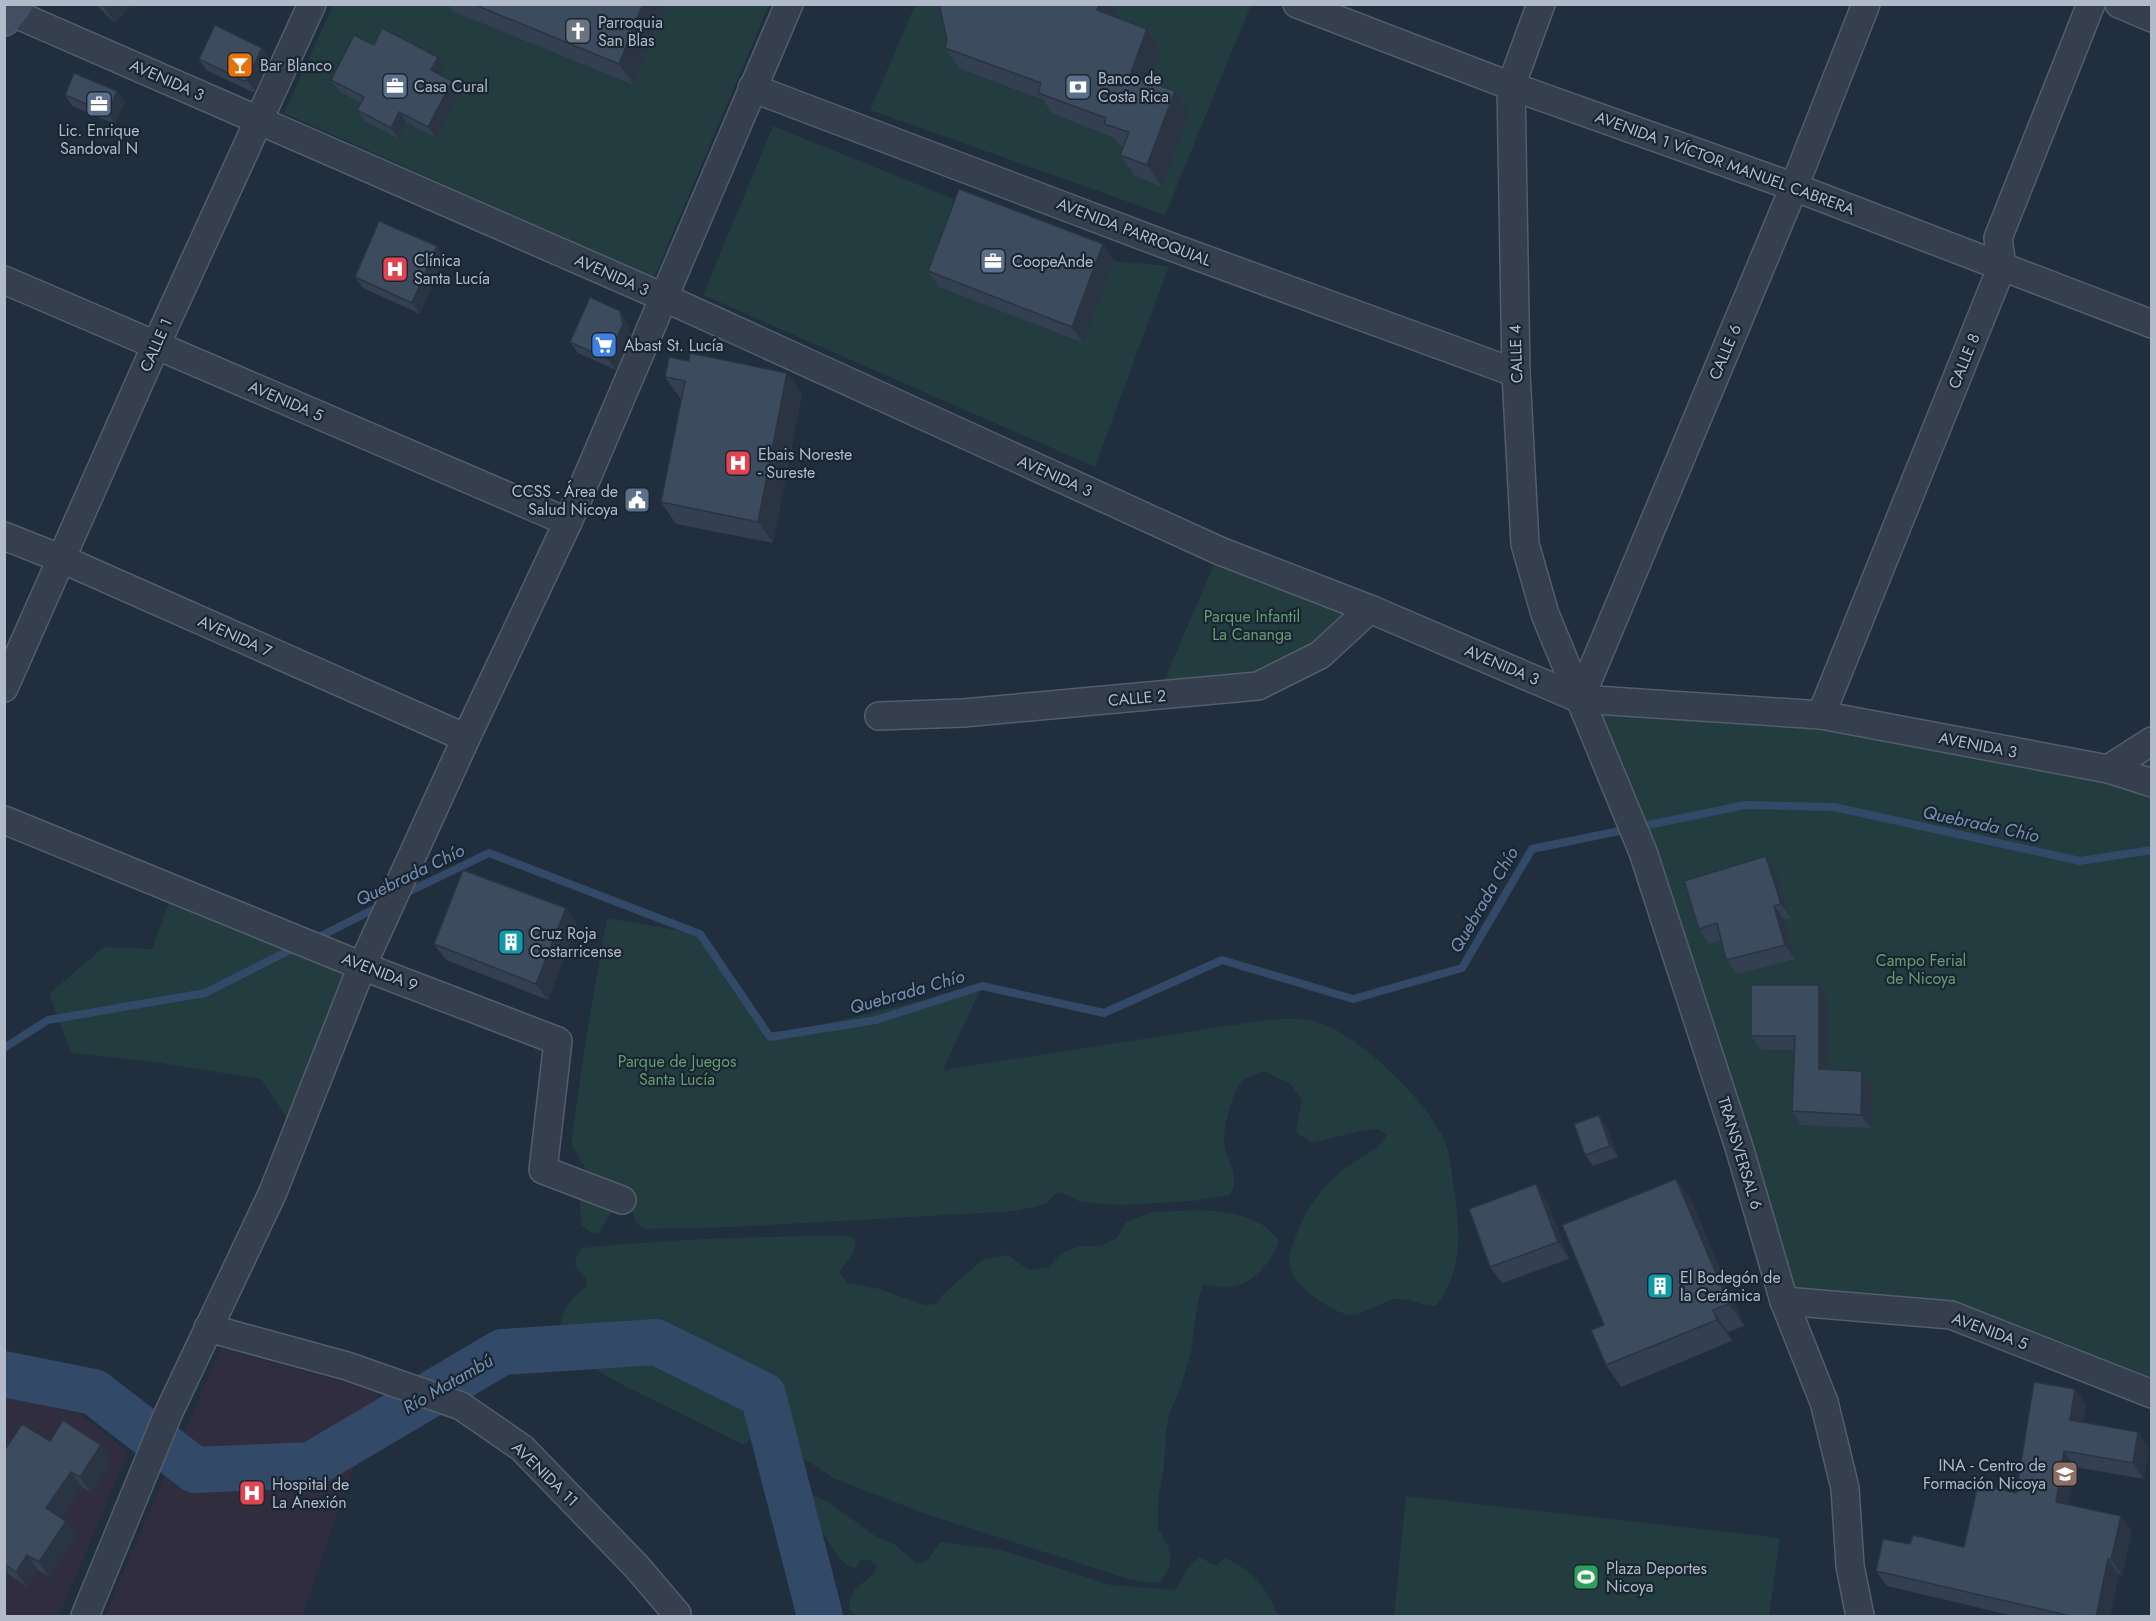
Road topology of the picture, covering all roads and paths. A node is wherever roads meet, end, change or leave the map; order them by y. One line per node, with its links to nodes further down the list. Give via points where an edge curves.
1 (312, 4): 12 (street, CALLE 1)
2 (789, 4): 11 (street)
3 (1298, 4): 10 (street, AVENIDA 1 VÍCTOR MANUEL CABRERA)
4 (1542, 4): 10 (street, CALLE 4)
5 (1866, 4): 13 (street, CALLE 6)
6 (2091, 4): 14 (street, CALLE 8, via 1998,238)
7 (2119, 4): 9 (street)
8 (9, 11): 12 (street, AVENIDA 3)
9 (2151, 18)
10 (1510, 86): 13 (street, AVENIDA 1 VÍCTOR MANUEL CABRERA); 19 (street, CALLE 4)
11 (752, 88): 16 (street); 19 (street, AVENIDA PARROQUIAL)
12 (260, 122): 16 (street, AVENIDA 3); 18 (street, CALLE 1)
13 (1794, 186): 14 (street, AVENIDA 1 VÍCTOR MANUEL CABRERA); 25 (street, CALLE 6)
14 (2002, 266): 17 (street, AVENIDA 1 VÍCTOR MANUEL CABRERA); 26 (street, CALLE 8)
15 (4, 280): 18 (street, AVENIDA 5)
16 (663, 297): 20 (street); 23 (street, AVENIDA 3, via 1220,551)
17 (2151, 324)
18 (156, 345): 20 (street, AVENIDA 5); 22 (street, CALLE 1)
19 (1516, 373): 25 (street, CALLE 4, via 1525,544 1545,614)
20 (568, 522): 28 (street)
21 (4, 536): 22 (street, AVENIDA 7)
22 (62, 559): 24 (street, CALLE 1); 28 (street, AVENIDA 7)
23 (1370, 609): 25 (street, AVENIDA 3); 27 (street, CALLE 2, via 1320,655 1257,686 963,713)
24 (4, 688)
25 (1580, 699): 26 (street, AVENIDA 3); 35 (street, TRANSVERSAL 6, via 1643,852 1739,1147)
26 (1821, 715): 30 (street, AVENIDA 3)
27 (879, 716)
28 (466, 738): 33 (street)
29 (2151, 741): 30 (street)
30 (2108, 769): 31 (street, AVENIDA 3)
31 (2151, 783)
32 (4, 820): 33 (street, AVENIDA 9)
33 (362, 966): 34 (street, AVENIDA 9, via 558,1041 543,1170); 36 (street, via 273,1192)
34 (621, 1200)
35 (1784, 1301): 37 (street, AVENIDA 5, via 1951,1315); 40 (street, TRANSVERSAL 6, via 1824,1402 1845,1488 1850,1566)
36 (208, 1328): 38 (street, AVENIDA 11, via 347,1366 461,1406 522,1448); 39 (street, via 143,1470)
37 (2151, 1394)
38 (677, 1614)
39 (85, 1617)
40 (1860, 1617)

